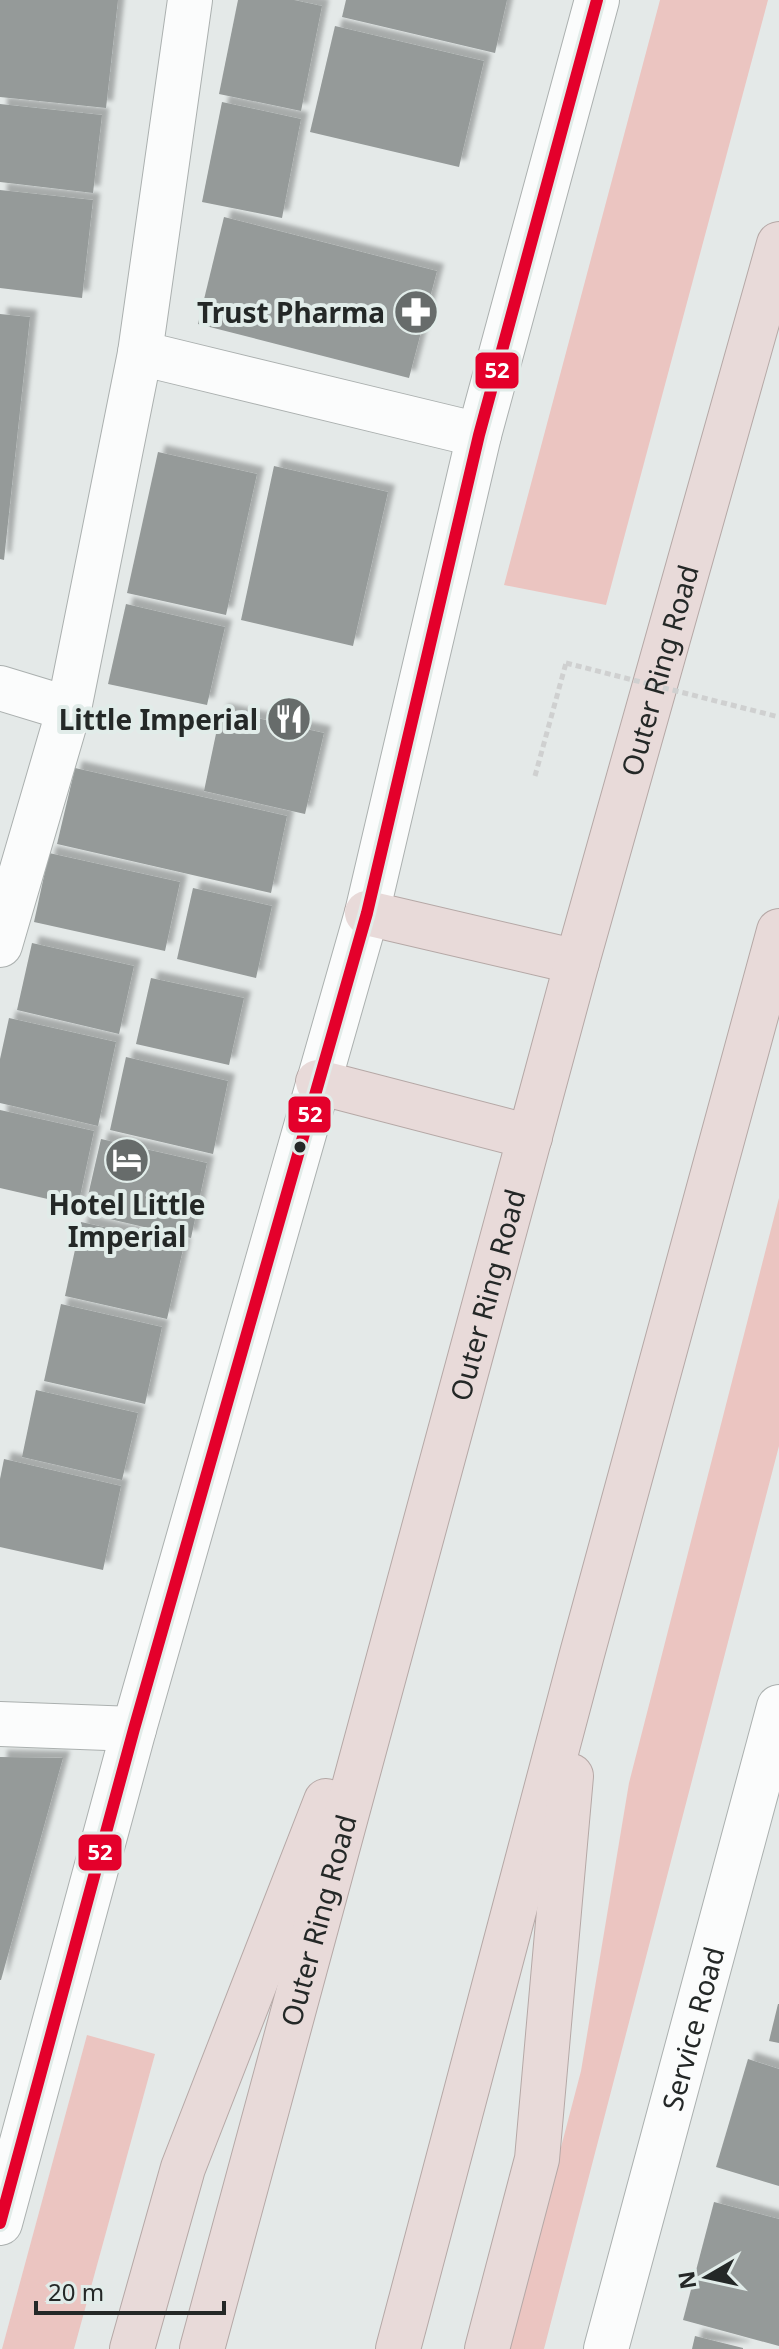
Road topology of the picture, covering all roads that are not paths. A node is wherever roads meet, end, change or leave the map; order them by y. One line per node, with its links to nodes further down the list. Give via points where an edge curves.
1 (190, 0): 4 (street)
2 (597, 0): 5 (street)
3 (779, 244): 11 (highway, Outer Ring Road)
4 (140, 353): 5 (street); 7 (street)
5 (479, 435): 8 (street)
6 (0, 688): 7 (street)
7 (69, 709): 10 (street)
8 (367, 913): 11 (highway); 13 (street)
9 (779, 931): 12 (highway)
10 (0, 945)
11 (577, 962): 14 (highway, Outer Ring Road)
12 (767, 1022): 16 (highway)
13 (318, 1082): 14 (highway); 19 (street)
14 (530, 1137): 15 (highway, Outer Ring Road)
15 (408, 1590): 21 (highway, via 183,2168); 22 (highway, Outer Ring Road)
16 (582, 1654): 23 (highway); 24 (highway, via 537,2159)
17 (779, 1707): 25 (street, Service Road)
18 (0, 1724): 19 (street)
19 (134, 1729): 20 (street)
20 (0, 2223)
21 (132, 2349)
22 (202, 2349)
23 (398, 2349)
24 (487, 2349)
25 (606, 2349)

